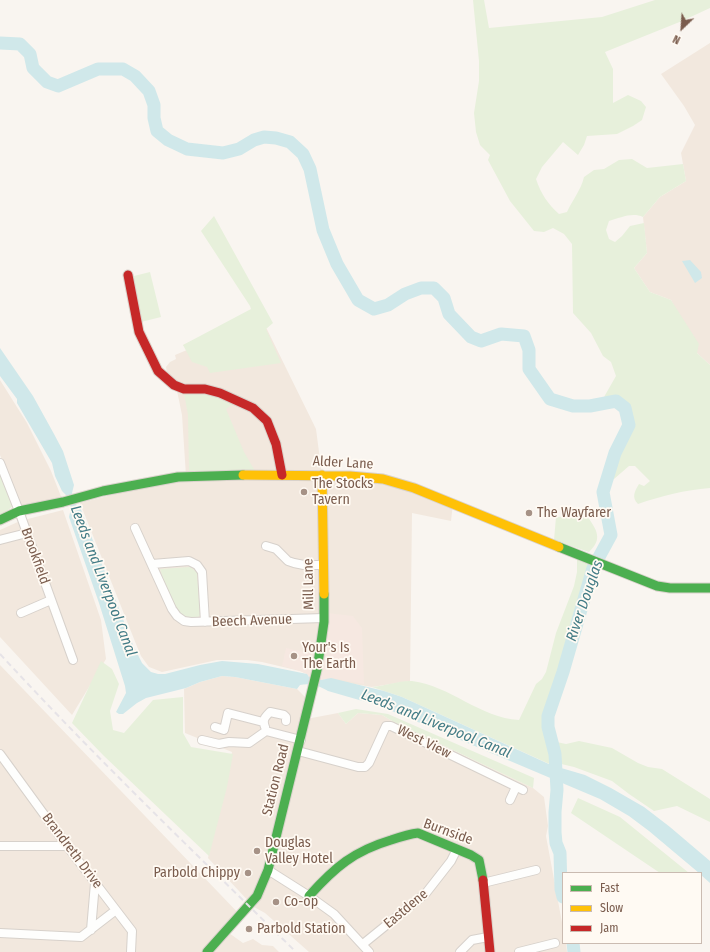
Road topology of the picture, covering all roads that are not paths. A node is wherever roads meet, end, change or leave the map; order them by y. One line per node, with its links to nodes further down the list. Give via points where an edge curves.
1 (128, 275): 3 (main road, via 139,332 158,371 174,385 184,389 205,389 220,393 253,408 267,422 272,433)
2 (0, 463): 5 (street, Brookfield)
3 (282, 475): 4 (main road, Alder Lane); 5 (main road, Alder Lane, via 178,477)
4 (322, 475): 14 (main road, Mill Lane); 15 (main road, Alder Lane, via 366,477 414,488 657,586)
5 (19, 511): 6 (main road, Alder Lane); 8 (street, Brookfield)
6 (0, 520)
7 (136, 528): 13 (street, Beech Avenue)
8 (27, 533): 9 (street); 16 (street, Brookfield)
9 (0, 540)
10 (266, 546): 11 (street)
11 (276, 549): 12 (street); 14 (street, via 288,561)
12 (271, 557)
13 (152, 564): 19 (street, Beech Avenue, via 177,616 184,621); 19 (street, Beech Avenue, via 189,560 197,565 202,572)
14 (323, 565): 18 (main road, Mill Lane)
15 (710, 588)
16 (51, 600): 17 (street, Brookfield); 20 (street, Brookfield)
17 (19, 614)
18 (324, 618): 19 (street, Beech Avenue); 21 (main road, Mill Lane)
19 (205, 622)
20 (73, 660)
21 (312, 692): 27 (main road, Station Road)
22 (263, 722): 23 (street, via 270,712 284,715); 24 (street, via 228,713 224,730); 25 (street)
23 (286, 722)
24 (215, 727)
25 (266, 731): 26 (street, via 249,743 219,744); 27 (street)
26 (202, 740)
27 (300, 740): 28 (main road, Station Road)
28 (298, 751): 30 (street, West View, via 365,767 386,726 391,726 520,788); 34 (main road, Station Road)
29 (0, 754): 32 (street, Brandreth Drive)
30 (510, 800)
31 (0, 846): 32 (street)
32 (67, 846): 36 (street, Brandreth Drive)
33 (457, 849): 37 (main road, Burnside, via 479,860); 38 (main road, Burnside, via 422,834 410,834 358,852); 44 (street, Eastdene, via 451,861 426,893)
34 (268, 870): 38 (street); 46 (main road, Station Road, via 257,895)
35 (536, 870): 37 (street)
36 (96, 883): 39 (street, Brandreth Drive); 40 (street)
37 (483, 883): 42 (main road, Burnside)
38 (309, 896): 44 (street, via 334,914)
39 (116, 910): 40 (street); 45 (street, Brandreth Drive, via 132,931)
40 (91, 930): 41 (street, via 81,937)
41 (0, 933)
42 (488, 937): 48 (street, via 472,940); 49 (main road, Burnside)
43 (555, 943): 50 (street)
44 (363, 944): 47 (street)
45 (131, 952)
46 (208, 952)
47 (369, 952)
48 (460, 952)
49 (490, 952)
50 (519, 952)

